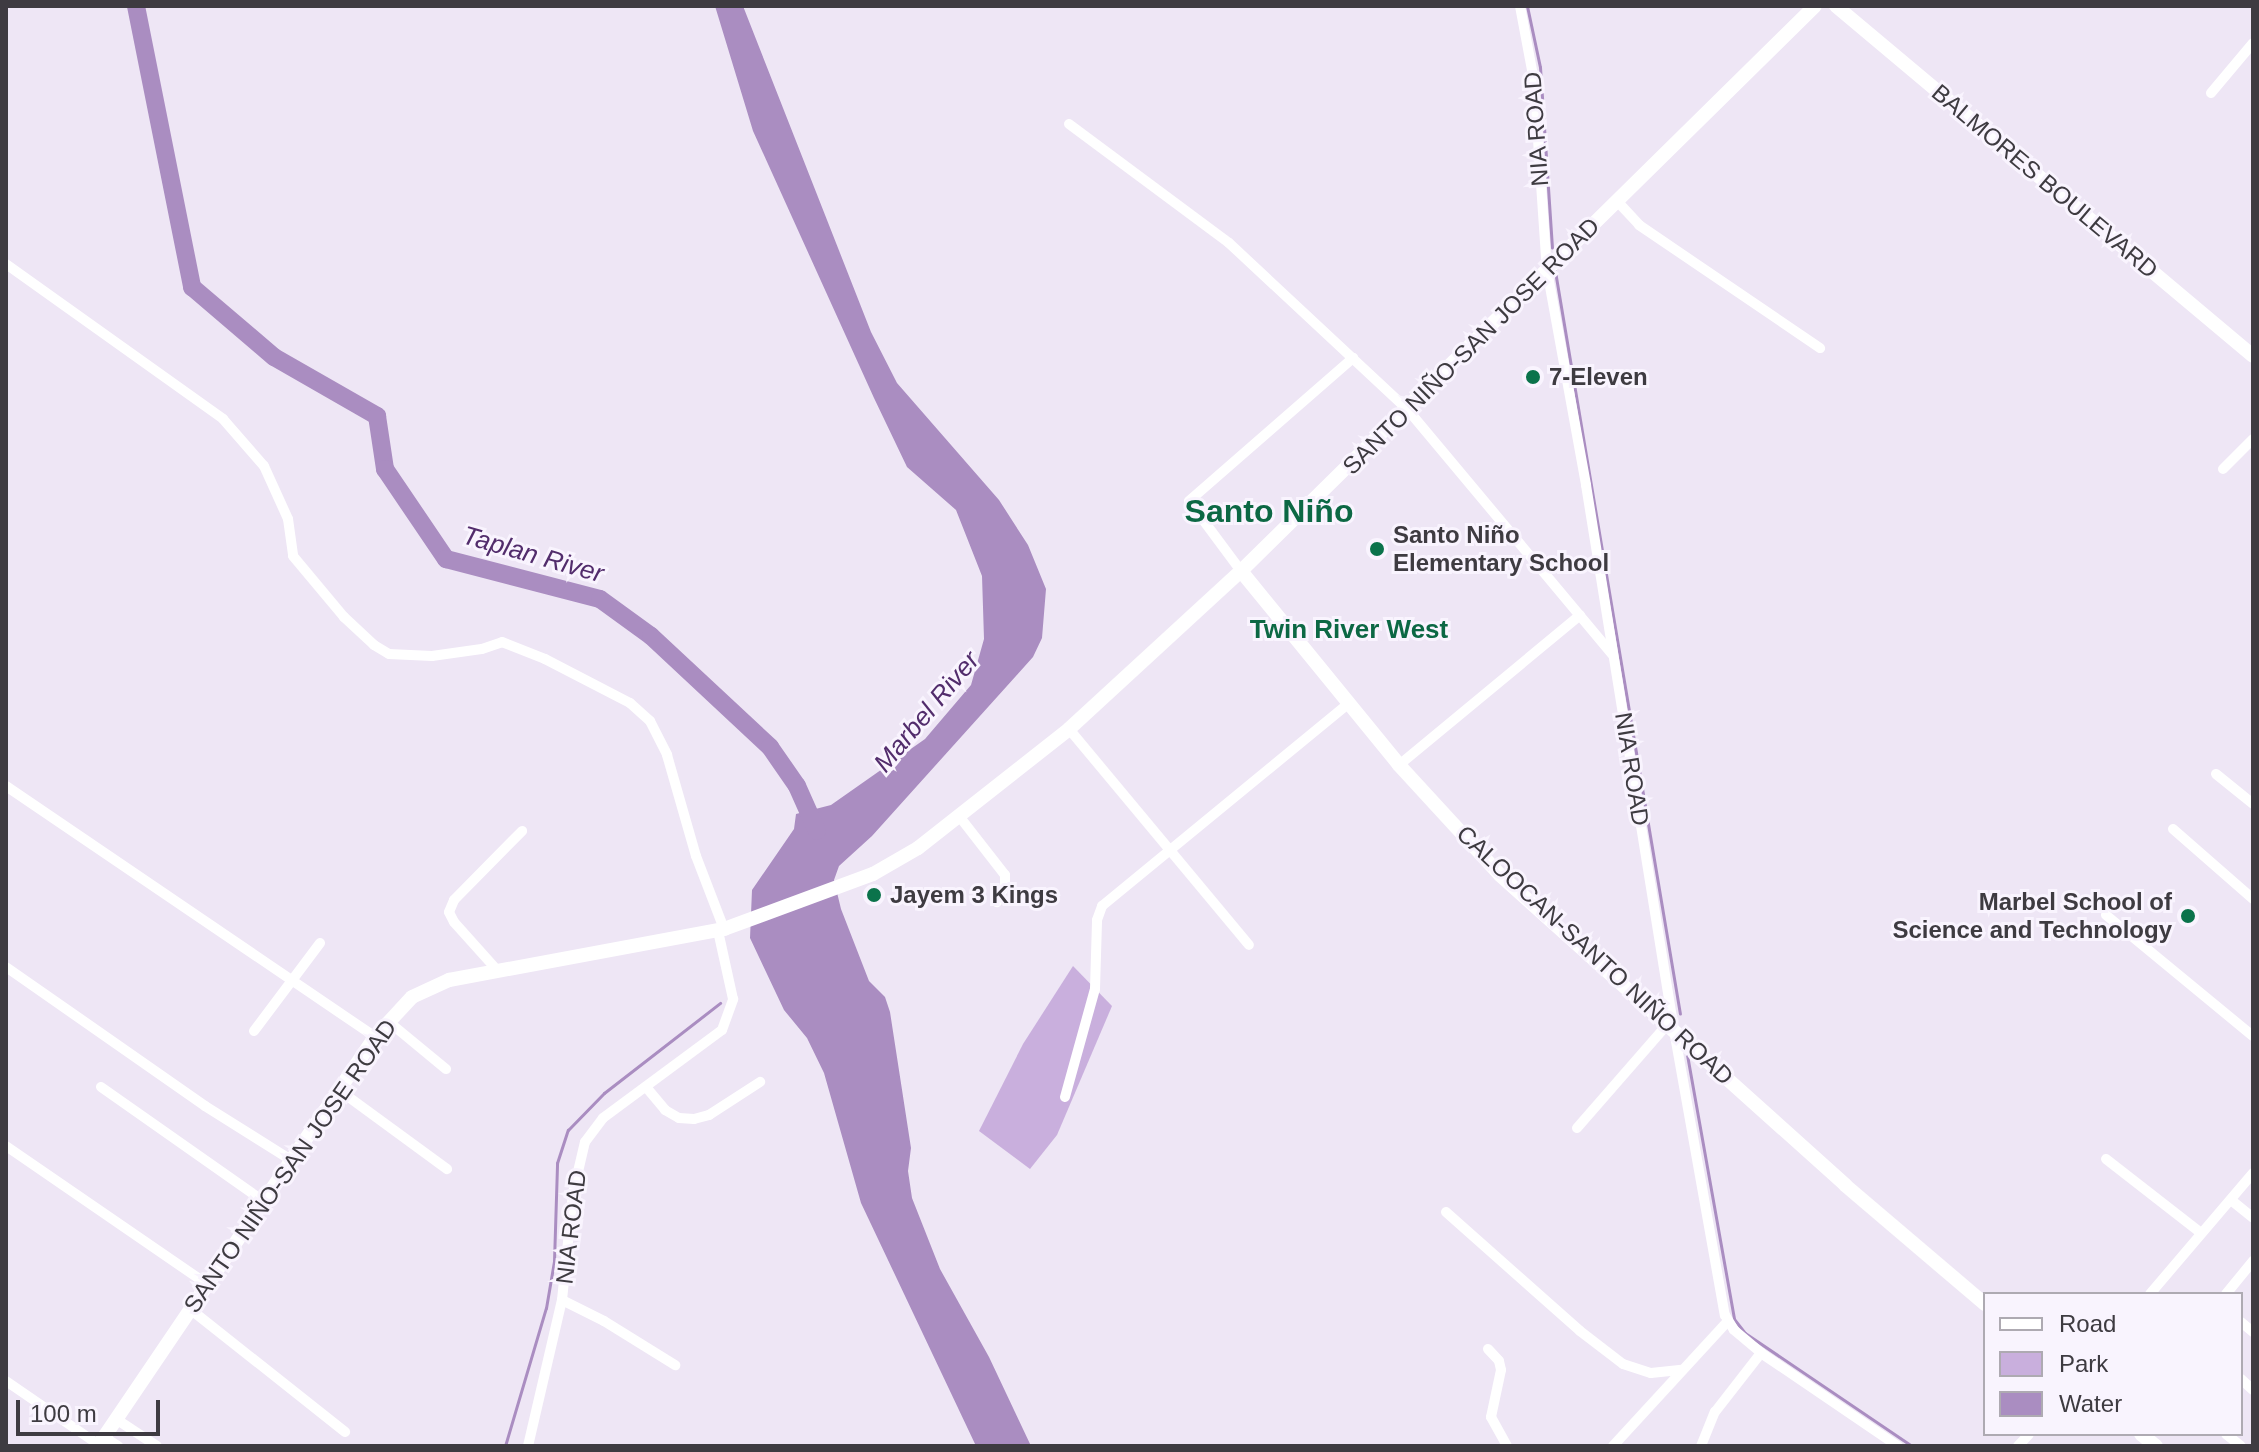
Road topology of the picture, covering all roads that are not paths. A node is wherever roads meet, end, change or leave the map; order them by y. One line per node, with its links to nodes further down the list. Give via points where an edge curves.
1 (1520, 6): 9 (street, NIA ROAD, via 1534,81)
2 (1815, 6): 7 (main road, SANTO NIÑO-SAN JOSE ROAD)
3 (1836, 6): 11 (main road, BALMORES BOULEVARD)
4 (2253, 43): 5 (street)
5 (2211, 93)
6 (1069, 124): 12 (street, via 1229,243)
7 (1617, 201): 9 (main road, SANTO NIÑO-SAN JOSE ROAD); 10 (street, via 1639,225)
8 (6, 264): 32 (street, NIA ROAD, via 223,419 264,466 286,514 293,556 374,645 389,654 432,656 502,642 593,682 650,721 667,755)
9 (1547, 270): 13 (main road, SANTO NIÑO-SAN JOSE ROAD); 18 (street, NIA ROAD)
10 (1820, 348)
11 (2253, 356)
12 (1353, 358): 13 (street); 16 (street, via 1189,501)
13 (1408, 410): 16 (main road, SANTO NIÑO-SAN JOSE ROAD); 17 (street)
14 (2253, 439): 15 (street)
15 (2223, 469)
16 (1241, 571): 19 (main road, CALOOCAN-SANTO NIÑO ROAD); 20 (main road, SANTO NIÑO-SAN JOSE ROAD)
17 (1580, 615): 18 (street); 21 (street)
18 (1613, 655): 39 (street, NIA ROAD)
19 (1349, 703): 21 (main road, CALOOCAN-SANTO NIÑO ROAD); 28 (street)
20 (1069, 729): 25 (main road, SANTO NIÑO-SAN JOSE ROAD); 28 (street)
21 (1399, 765): 39 (main road, CALOOCAN-SANTO NIÑO ROAD, via 1500,875)
22 (2216, 774): 24 (street)
23 (6, 786): 37 (street)
24 (2253, 804)
25 (959, 816): 30 (street, via 1005,875); 32 (main road, SANTO NIÑO-SAN JOSE ROAD, via 903,858)
26 (2173, 829): 29 (street)
27 (522, 831): 36 (street, via 454,900 449,912)
28 (1170, 849): 34 (street); 48 (street, via 1102,906 1095,989)
29 (2253, 899)
30 (997, 902)
31 (2106, 915): 41 (street)
32 (721, 930): 36 (main road, SANTO NIÑO-SAN JOSE ROAD); 46 (street, NIA ROAD, via 732,987 729,1019 712,1040)
33 (320, 943): 37 (street)
34 (1249, 945)
35 (6, 967): 52 (street)
36 (497, 970): 38 (main road, SANTO NIÑO-SAN JOSE ROAD, via 431,986 412,997)
37 (291, 979): 40 (street); 42 (street)
38 (389, 1022): 42 (main road, SANTO NIÑO-SAN JOSE ROAD); 43 (street)
39 (1671, 1028): 49 (street); 65 (main road, CALOOCAN-SANTO NIÑO ROAD); 67 (street, NIA ROAD)
40 (254, 1031)
41 (2253, 1036)
42 (375, 1037): 47 (main road, SANTO NIÑO-SAN JOSE ROAD)
43 (446, 1069)
44 (760, 1082): 46 (street, via 694,1119 665,1110)
45 (101, 1087): 56 (street)
46 (646, 1087): 64 (street, NIA ROAD, via 603,1118 585,1142 573,1193)
47 (339, 1090): 52 (main road, SANTO NIÑO-SAN JOSE ROAD); 53 (street)
48 (1065, 1097)
49 (1577, 1128)
50 (6, 1146): 61 (street)
51 (2106, 1159): 59 (street)
52 (291, 1160): 56 (main road, SANTO NIÑO-SAN JOSE ROAD)
53 (447, 1169)
54 (2253, 1173): 55 (street)
55 (2231, 1200): 58 (street); 59 (street)
56 (263, 1201): 61 (main road, SANTO NIÑO-SAN JOSE ROAD)
57 (1446, 1212): 71 (street, via 1599,1348 1623,1364 1651,1373)
58 (2253, 1218)
59 (2201, 1233): 62 (street)
60 (2251, 1268): 63 (street)
61 (207, 1284): 66 (main road, SANTO NIÑO-SAN JOSE ROAD)
62 (2152, 1292)
63 (2228, 1292)
64 (562, 1300): 70 (street); 78 (street, NIA ROAD)
65 (1983, 1302)
66 (190, 1309): 73 (main road, SANTO NIÑO-SAN JOSE ROAD); 74 (street)
67 (1728, 1321): 69 (street); 71 (street)
68 (1488, 1349): 79 (street, via 1501,1370 1491,1417)
69 (1761, 1353): 81 (street, via 1715,1412); 82 (street)
70 (675, 1365)
71 (1682, 1370): 80 (street)
72 (7, 1383): 75 (street)
73 (116, 1419): 75 (main road, SANTO NIÑO-SAN JOSE ROAD); 77 (street)
74 (345, 1432)
75 (100, 1443): 76 (street)
76 (118, 1446)
77 (157, 1446)
78 (528, 1446)
79 (1507, 1446)
80 (1613, 1446)
81 (1701, 1446)
82 (1898, 1446)

